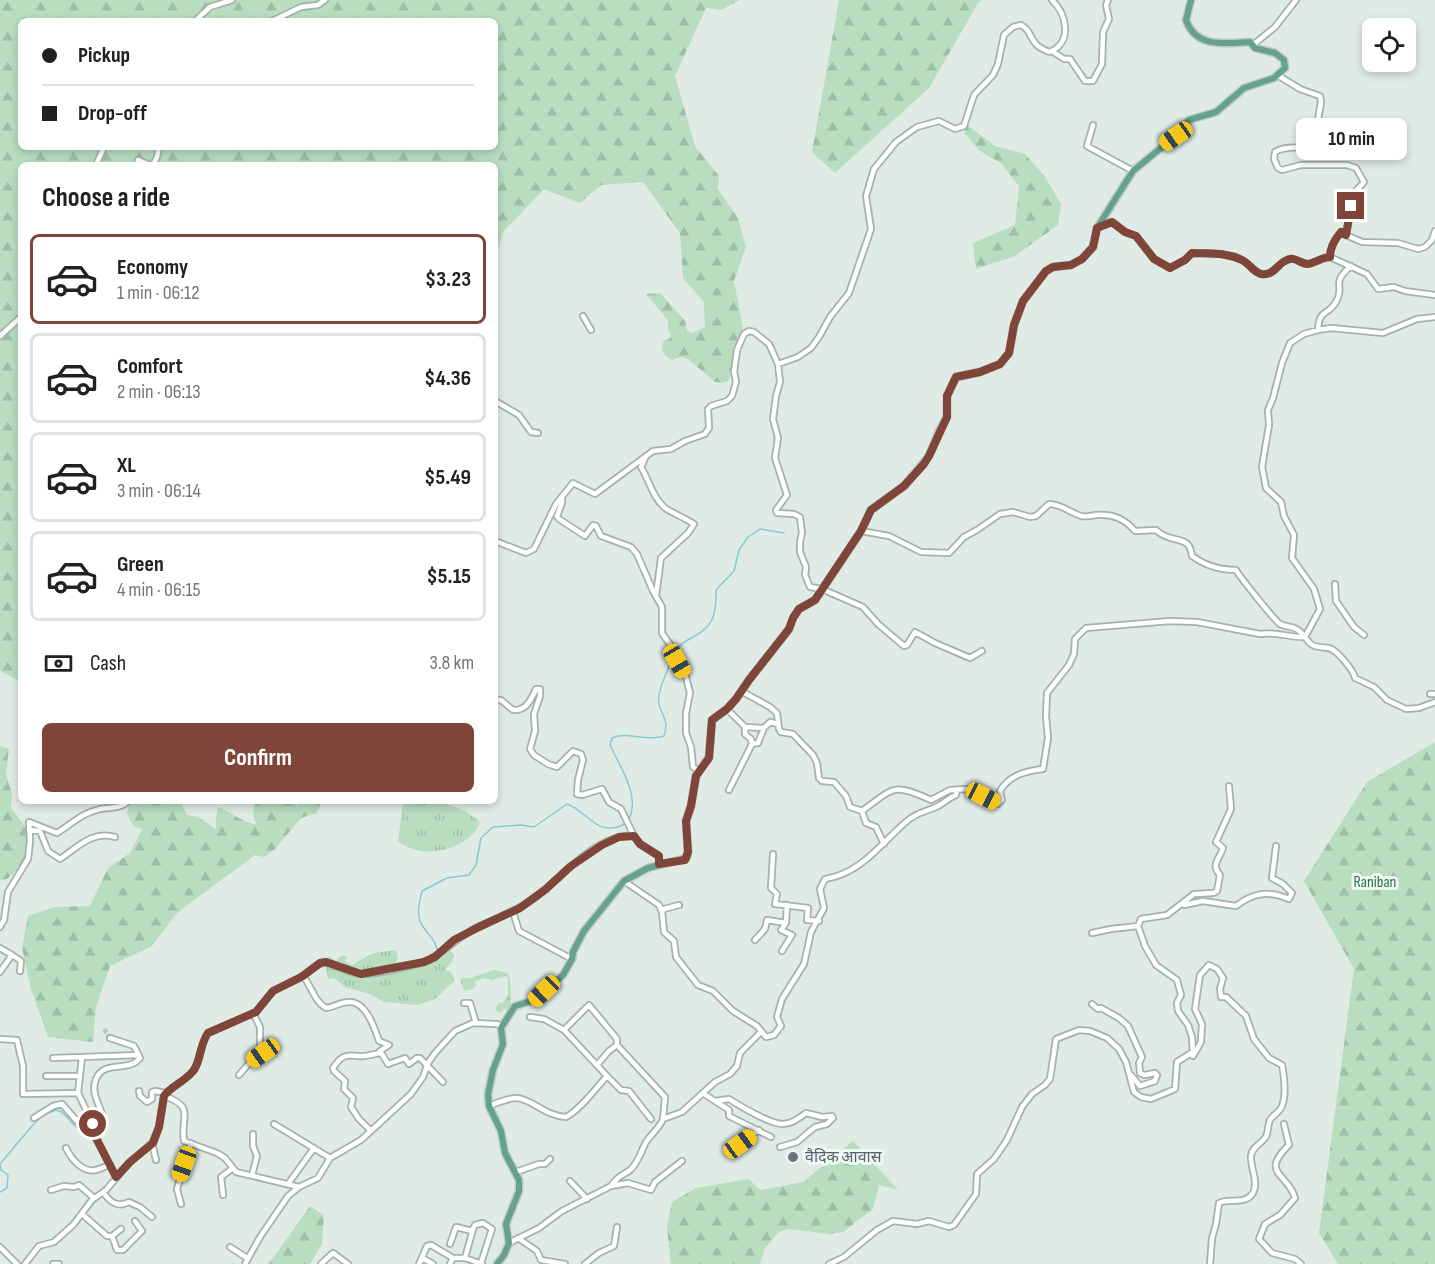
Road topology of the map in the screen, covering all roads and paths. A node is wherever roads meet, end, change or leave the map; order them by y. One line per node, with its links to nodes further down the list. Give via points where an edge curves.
1 (232, 0): 7 (street, via 210,7)
2 (325, 0): 8 (street)
3 (1052, 0): 10 (street, via 1066,22 1062,41)
4 (1108, 0): 10 (street, via 1102,64 1093,81 1085,81 1070,59)
5 (1191, 0): 9 (main road, via 1186,20 1197,35 1214,44)
6 (1296, 0): 9 (street, via 1275,27)
7 (198, 18)
8 (278, 18)
9 (1253, 45): 11 (main road, via 1284,60 1286,66)
10 (1052, 51): 26 (street, via 1036,45 1025,27 1013,27 1002,40 993,75 974,95 964,126 955,129 939,121 927,123 890,148 874,169 866,190 871,229 849,293 811,348)
11 (1279, 76): 13 (main road, via 1244,88 1209,116 1189,120); 16 (street, via 1320,96 1321,102 1314,144 1280,149 1275,152 1275,163 1282,170 1313,165 1356,168 1364,182 1354,193)
12 (1092, 125): 13 (street, via 1086,146)
13 (1133, 171): 14 (main road)
14 (1097, 228): 17 (street, via 1112,222 1118,225 1136,236 1154,259 1170,268 1192,253 1230,254 1263,274 1284,261 1308,264); 31 (main road, via 1093,247 1082,259 1046,271 1023,301 1009,353 1000,364 956,377 947,396 947,417 929,456 904,486 871,510)
15 (1435, 231): 16 (street, via 1432,240 1418,249 1390,242 1362,242)
16 (1346, 235): 17 (street, via 1341,232 1336,238)
17 (1330, 257): 18 (street)
18 (1351, 266): 19 (street, via 1367,274 1378,289 1394,287); 24 (street, via 1338,282 1340,295 1335,303 1318,318)
19 (1435, 295)
20 (583, 316): 23 (street)
21 (1435, 317): 24 (street, via 1417,319 1383,333)
22 (18, 320): 25 (street)
23 (591, 330)
24 (1318, 330): 37 (street, via 1290,343 1268,410 1262,467 1266,488 1281,502 1294,535 1292,558 1314,589 1320,609)
25 (0, 336)
26 (778, 363): 29 (street, via 769,344 754,332 744,334 737,350 734,393 727,401 708,409 709,428 705,434); 34 (street, via 780,382 773,419 778,438 775,458 787,495 776,510 800,517 800,552 806,581 810,587)
27 (498, 403): 28 (street, via 519,415 531,432)
28 (538, 434)
29 (646, 456): 30 (street, via 595,494 573,483); 35 (street, via 641,467 654,494 664,507 694,524 661,558)
30 (562, 497): 32 (street, via 534,549 526,554); 35 (street, via 559,519 585,536 596,526 600,536 631,547)
31 (861, 531): 34 (main road); 37 (street, via 889,536 921,552 949,553 964,537 1000,514 1036,516 1049,504 1057,504 1082,516 1116,517 1135,531 1156,531 1163,537 1181,540 1190,546 1192,556 1204,563 1223,571 1236,570 1279,624 1298,630)
32 (498, 542)
33 (1335, 584): 36 (street, via 1336,601)
34 (822, 589): 38 (street, via 863,607 904,646 915,632 970,658); 39 (main road, via 815,600 799,609 789,629)
35 (656, 597): 47 (street, via 662,607 662,633 671,646 670,655 686,677 690,693 686,733 693,767)
36 (1364, 635)
37 (1305, 637): 41 (street, via 1312,645 1338,653 1355,678 1374,687 1388,700 1415,709); 50 (street, via 1260,634 1197,622 1086,628 1075,639 1069,665 1047,693 1048,738 1043,769 1020,772 1003,786 998,804 968,789)
38 (982, 651)
39 (741, 691): 42 (main road); 43 (street, via 777,713)
40 (498, 700): 54 (street, via 519,710 540,689 531,753 557,767 570,753 578,752 583,760 577,794 602,789 609,802 621,809)
41 (1435, 702)
42 (727, 709): 44 (street); 47 (main road, via 712,720 709,758)
43 (778, 724): 45 (street, via 770,722); 52 (street, via 781,732 793,734 813,755 819,778 834,782 850,807)
44 (745, 727): 45 (street); 46 (street)
45 (764, 728): 46 (street, via 758,743)
46 (752, 744): 49 (street)
47 (699, 771): 59 (main road, via 686,821 687,858)
48 (1229, 786): 63 (street, via 1231,809 1216,842 1223,848 1215,862 1219,887 1213,893 1194,894)
49 (729, 790)
50 (957, 790): 52 (street, via 931,800 912,791 890,789); 56 (street, via 956,795 919,812)
51 (124, 804): 53 (street, via 79,816 57,833 28,822)
52 (862, 811): 56 (street, via 866,823 876,827)
53 (29, 830): 55 (street, via 40,831 48,851 60,859 88,840); 64 (street, via 28,859)
54 (634, 836): 59 (street, via 659,856); 65 (street, via 619,837 602,845)
55 (115, 837)
56 (884, 844): 67 (street, via 847,873 825,879 820,889 824,908)
57 (1276, 846): 63 (street, via 1271,874 1292,893 1289,900 1264,893 1236,906 1195,901)
58 (773, 854): 62 (street, via 771,888 777,894 775,904)
59 (659, 864): 60 (main road)
60 (624, 881): 66 (street, via 659,905); 76 (main road, via 584,931)
61 (679, 905): 66 (street)
62 (787, 905): 67 (street, via 808,908 807,920); 68 (street)
63 (1181, 906): 69 (street, via 1167,915 1141,919)
64 (3, 908): 70 (street)
65 (513, 912): 76 (street, via 519,931); 79 (street, via 454,940 424,962 361,974 326,962)
66 (662, 912): 87 (street, via 664,932 674,942 676,957 698,985 713,992)
67 (819, 921): 87 (street, via 811,932 804,964 782,999 777,1017 781,1026 774,1035 766,1037)
68 (786, 923): 72 (street, via 767,921); 74 (street, via 781,930 792,935)
69 (1137, 926): 71 (street); 93 (street, via 1156,965 1177,980 1181,995 1178,1011 1192,1037)
70 (0, 927)
71 (1092, 933)
72 (755, 940)
73 (0, 948): 75 (street)
74 (782, 951)
75 (12, 956): 77 (street, via 22,963); 78 (street)
76 (572, 959): 85 (main road, via 562,975 535,1000 515,1006)
77 (20, 971)
78 (0, 972)
79 (303, 976): 82 (street, via 273,991); 91 (street, via 318,1003 326,1008 352,1001 361,1006 379,1041 389,1045)
80 (464, 1003): 84 (street, via 470,1003)
81 (1092, 1004): 98 (street, via 1128,1026 1142,1057 1140,1073 1155,1073 1156,1078 1140,1086)
82 (254, 1013): 99 (street, via 263,1053); 106 (street, via 208,1033 195,1069)
83 (530, 1017): 86 (street, via 544,1019)
84 (476, 1023): 85 (street); 97 (street, via 455,1031)
85 (502, 1027): 109 (main road, via 503,1044 493,1070)
86 (564, 1030): 90 (street, via 589,1005); 96 (street)
87 (761, 1032): 107 (street, via 740,1053 735,1070)
88 (110, 1038): 92 (street, via 134,1046)
89 (0, 1039): 105 (street, via 17,1040 23,1066 22,1093)
90 (618, 1044): 96 (street); 112 (street, via 665,1097)
91 (380, 1053): 97 (street, via 389,1064 405,1058 409,1064 418,1057); 115 (street, via 351,1053 333,1068 345,1081 344,1089 353,1098 351,1107 358,1119)
92 (138, 1055): 94 (street); 118 (street, via 137,1062 106,1068 97,1078 95,1094 104,1124)
93 (1191, 1055): 98 (street, via 1177,1062 1175,1089 1151,1099 1134,1092); 176 (street, via 1201,1042 1202,1024 1195,1009 1200,975 1209,965 1223,978 1221,997 1224,995 1246,1016 1254,1039 1269,1058 1281,1065 1284,1084 1282,1107 1270,1120 1266,1137 1253,1149 1254,1191 1236,1202 1219,1203)
94 (82, 1057): 95 (street); 101 (street)
95 (53, 1058)
96 (597, 1065): 102 (street)
97 (427, 1066): 103 (street); 115 (street, via 413,1092)
98 (1130, 1073): 175 (street, via 1119,1049 1107,1038 1079,1030 1056,1039 1050,1079 1027,1100 1007,1140 977,1174 976,1194 954,1225 893,1221)
99 (239, 1075)
100 (45, 1076): 101 (street)
101 (79, 1076): 105 (street)
102 (608, 1076): 109 (street, via 566,1117 545,1112 520,1098); 111 (street, via 621,1090 628,1091)
103 (443, 1082)
104 (139, 1091): 106 (street, via 147,1102 152,1099 152,1092)
105 (78, 1094): 118 (street)
106 (165, 1094): 120 (street); 121 (street, via 183,1106 184,1141)
107 (704, 1094): 108 (street); 112 (street, via 682,1112)
108 (715, 1101): 116 (street, via 729,1110 729,1116); 123 (street, via 729,1099 784,1124 806,1113 832,1116 827,1124 815,1127 797,1142)
109 (489, 1106): 132 (main road)
110 (34, 1118): 118 (street, via 62,1104)
111 (651, 1119)
112 (663, 1119): 137 (street, via 634,1165)
113 (273, 1124): 125 (street)
114 (1284, 1124): 177 (street, via 1289,1145 1276,1158 1276,1164 1280,1178 1295,1198 1280,1215 1265,1224 1259,1239 1272,1253)
115 (370, 1130): 126 (street, via 354,1146)
116 (759, 1131): 119 (street); 122 (street)
117 (253, 1134): 133 (street, via 257,1156)
118 (95, 1136): 130 (street)
119 (771, 1137)
120 (153, 1143): 128 (street); 134 (street)
121 (191, 1143): 131 (street, via 217,1153); 144 (street, via 177,1189)
122 (732, 1147)
123 (780, 1147)
124 (66, 1148): 130 (street, via 76,1163 88,1169 94,1171)
125 (314, 1148): 126 (street); 136 (street)
126 (330, 1158): 138 (street, via 318,1178)
127 (550, 1159): 132 (street, via 546,1164)
128 (156, 1160)
129 (682, 1161): 137 (street, via 655,1182 651,1190 627,1183)
130 (110, 1164): 134 (street)
131 (233, 1168): 133 (street); 141 (street, via 221,1177)
132 (516, 1172): 153 (main road, via 519,1191 506,1224)
133 (252, 1175): 136 (street)
134 (116, 1177): 140 (street)
135 (570, 1181): 143 (street)
136 (288, 1184): 138 (street)
137 (611, 1186): 143 (street)
138 (299, 1187): 157 (street, via 281,1206)
139 (51, 1190): 142 (street, via 79,1185)
140 (103, 1192): 142 (street); 146 (street, via 114,1204 122,1206 129,1202)
141 (223, 1195)
142 (94, 1198): 145 (street)
143 (587, 1199): 152 (street)
144 (181, 1204)
145 (82, 1214): 151 (street, via 105,1235); 162 (street, via 54,1242 39,1246)
146 (152, 1217)
147 (135, 1221): 151 (street, via 142,1231 123,1251 117,1250)
148 (617, 1227): 174 (street, via 614,1246)
149 (122, 1230): 151 (street)
150 (472, 1231): 154 (street, via 456,1227); 160 (street); 171 (street, via 475,1225 483,1223 492,1229)
151 (112, 1236)
152 (518, 1238): 153 (street); 173 (street, via 537,1251 541,1260)
153 (509, 1243): 172 (main road)
154 (450, 1244)
155 (0, 1247): 161 (street)
156 (230, 1247): 157 (street)
157 (247, 1258): 165 (street)
158 (422, 1258): 159 (street, via 431,1245); 168 (street); 169 (street)
159 (453, 1258): 160 (street); 170 (street)
160 (465, 1258): 171 (street)
161 (16, 1264)
162 (25, 1264)
163 (53, 1264): 164 (street)
164 (59, 1264)
165 (245, 1264)
166 (321, 1264): 167 (street, via 333,1253)
167 (347, 1264)
168 (419, 1264)
169 (433, 1264)
170 (450, 1264)
171 (482, 1264)
172 (498, 1264)
173 (565, 1264)
174 (585, 1264)
175 (829, 1264)
176 (1210, 1264)
177 (1301, 1264)

